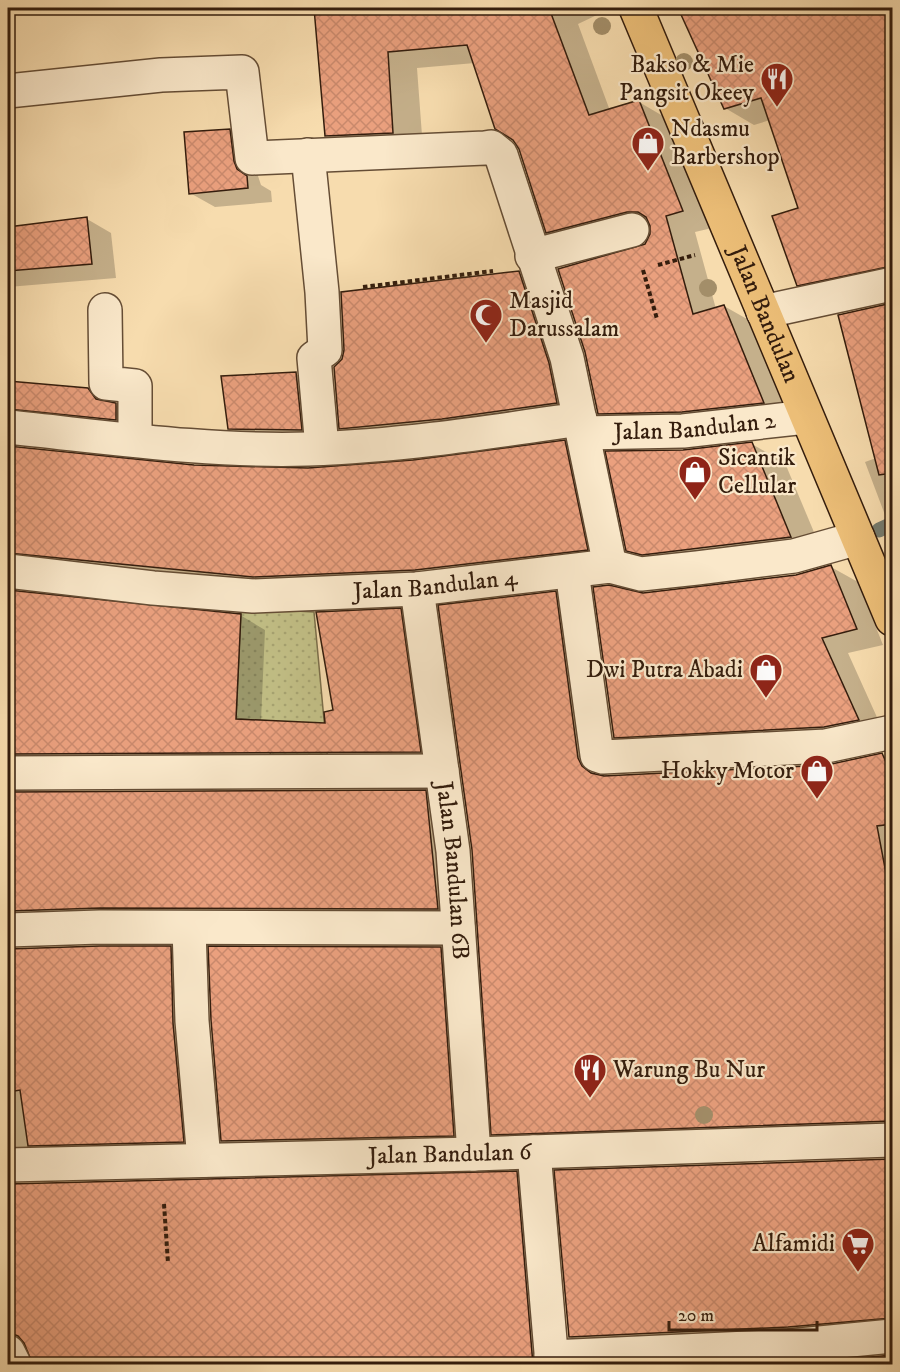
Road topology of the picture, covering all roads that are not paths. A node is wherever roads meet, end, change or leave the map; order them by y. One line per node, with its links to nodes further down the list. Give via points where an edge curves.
1 (636, 8): 8 (main road, Jalan Bandulan)
2 (8, 91): 3 (street, via 161,75 242,72 252,158)
3 (308, 155): 5 (street, via 490,147 501,155); 13 (street, via 325,350 314,358)
4 (632, 230): 5 (street)
5 (533, 261): 10 (street, via 567,358)
6 (892, 284): 8 (street)
7 (105, 310): 12 (street, via 106,383 135,386)
8 (763, 312): 9 (main road, Jalan Bandulan)
9 (806, 417): 10 (street, Jalan Bandulan 2, via 683,431); 14 (main road, Jalan Bandulan)
10 (582, 426): 13 (street, Jalan Bandulan 2); 15 (street)
11 (8, 427): 12 (street, Jalan Bandulan 2)
12 (135, 440): 13 (street, Jalan Bandulan 2)
13 (322, 448)
14 (858, 538): 15 (street, Jalan Bandulan 4, via 794,556 697,568 641,574); 19 (main road, Jalan Bandulan)
15 (610, 566): 17 (street, Jalan Bandulan 4)
16 (8, 571): 18 (street, Jalan Bandulan 4, via 253,596)
17 (572, 571): 18 (street, Jalan Bandulan 4); 20 (street, via 597,755 603,758 826,746)
18 (417, 589): 21 (street, Jalan Bandulan 6B)
19 (892, 619)
20 (892, 732)
21 (442, 771): 22 (street); 24 (street, Jalan Bandulan 6B)
22 (8, 773)
23 (189, 928): 24 (street); 25 (street); 29 (street, via 192,1021)
24 (458, 928): 28 (street, Jalan Bandulan 6B)
25 (8, 930)
26 (892, 1140): 27 (street, Jalan Bandulan 6)
27 (534, 1152): 28 (street, Jalan Bandulan 6); 34 (street)
28 (474, 1154): 29 (street, Jalan Bandulan 6)
29 (204, 1160): 30 (street, Jalan Bandulan 6)
30 (8, 1165)
31 (892, 1336): 33 (street)
32 (8, 1352): 35 (street)
33 (833, 1354): 34 (street)
34 (552, 1361)
35 (14, 1365)

